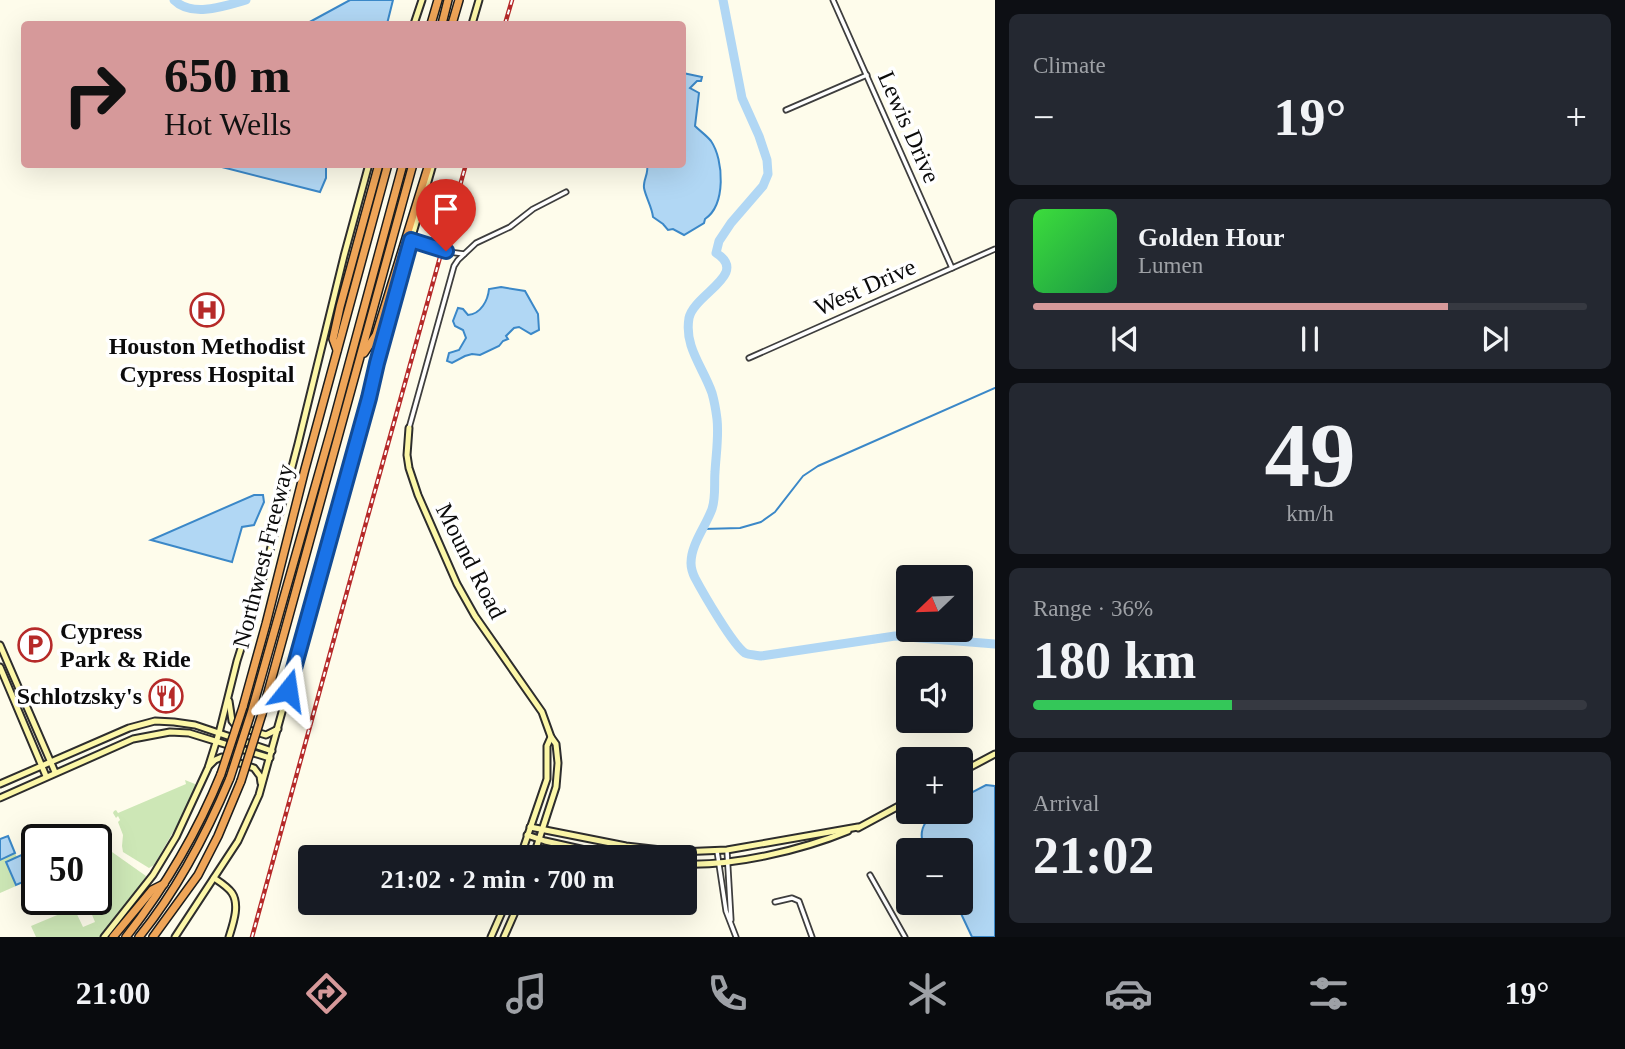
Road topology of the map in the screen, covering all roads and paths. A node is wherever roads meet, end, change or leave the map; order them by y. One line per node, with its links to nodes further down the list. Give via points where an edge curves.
1 (422, 0): 7 (street)
2 (438, 0): 8 (highway)
3 (448, 0): 9 (highway)
4 (458, 0): 10 (highway)
5 (479, 0): 11 (street)
6 (833, 0): 12 (street, Lewis Drive)
7 (415, 21)
8 (432, 21)
9 (443, 21)
10 (453, 21)
11 (473, 21)
12 (867, 75): 13 (street); 25 (street, Lewis Drive)
13 (786, 110)
14 (368, 168): 33 (street)
15 (378, 168): 26 (highway, via 340,307 333,339)
16 (387, 168): 26 (highway, Northwest Freeway)
17 (402, 168): 76 (highway, bridge, via 230,778 187,867)
18 (412, 168): 28 (highway, Northwest Freeway)
19 (430, 168): 28 (highway, via 376,335)
20 (430, 168): 22 (street)
21 (566, 192): 24 (street)
22 (411, 240): 24 (street); 35 (street)
23 (995, 249): 25 (street, West Drive)
24 (464, 254): 29 (street, via 454,266)
25 (952, 268): 27 (street, West Drive)
26 (337, 351): 67 (highway, Northwest Freeway, bridge, via 243,707 221,774)
27 (749, 358)
28 (360, 359): 72 (highway, Northwest Freeway, bridge, via 241,781 198,875)
29 (409, 428): 37 (street, Mound Road, via 409,468 457,584 542,712)
30 (0, 645): 31 (street)
31 (10, 668): 32 (street); 42 (street)
32 (1, 670): 43 (street)
33 (229, 698): 35 (street, via 236,726 266,734); 36 (street)
34 (129, 728): 36 (street, via 174,722); 38 (street); 42 (street)
35 (278, 729): 40 (street)
36 (219, 733): 39 (street); 40 (street)
37 (551, 737): 52 (street, via 547,779); 54 (street, Mound Road, via 558,763 556,787)
38 (133, 739): 39 (street, via 170,732); 46 (street)
39 (216, 742): 40 (street); 45 (street)
40 (271, 754): 49 (street)
41 (995, 754): 44 (street)
42 (51, 762): 43 (street); 46 (street)
43 (42, 766): 47 (street); 48 (street)
44 (973, 766)
45 (208, 768): 49 (street, via 222,757 254,768); 73 (street, via 153,875)
46 (55, 772): 47 (street)
47 (46, 776): 50 (street)
48 (0, 783)
49 (261, 787): 66 (street, via 238,841)
50 (0, 798)
51 (896, 807): 53 (street)
52 (530, 827): 54 (street); 55 (street)
53 (858, 827): 60 (street); 63 (street, via 805,846)
54 (543, 829): 56 (street, Mound Road); 61 (street, via 626,846)
55 (527, 835): 56 (street); 57 (street)
56 (540, 839): 58 (street, Mound Road); 59 (street)
57 (524, 845)
58 (538, 845)
59 (566, 845)
60 (727, 850): 61 (street); 63 (street)
61 (718, 851): 62 (street)
62 (719, 862): 63 (street); 64 (street); 71 (street)
63 (728, 862): 71 (street)
64 (697, 863)
65 (870, 875): 85 (street)
66 (214, 878): 79 (street); 80 (street, via 234,899)
67 (164, 884): 74 (highway, via 152,890); 75 (highway, Northwest Freeway)
68 (775, 902): 84 (street, via 799,901)
69 (501, 915): 81 (street)
70 (514, 915): 82 (street)
71 (731, 922): 83 (street)
72 (160, 928): 77 (highway, Northwest Freeway); 78 (highway)
73 (104, 937)
74 (113, 937)
75 (126, 937)
76 (139, 937)
77 (153, 937)
78 (159, 937)
79 (175, 937)
80 (229, 937)
81 (491, 937)
82 (504, 937)
83 (736, 937)
84 (812, 937)
85 (905, 937)

